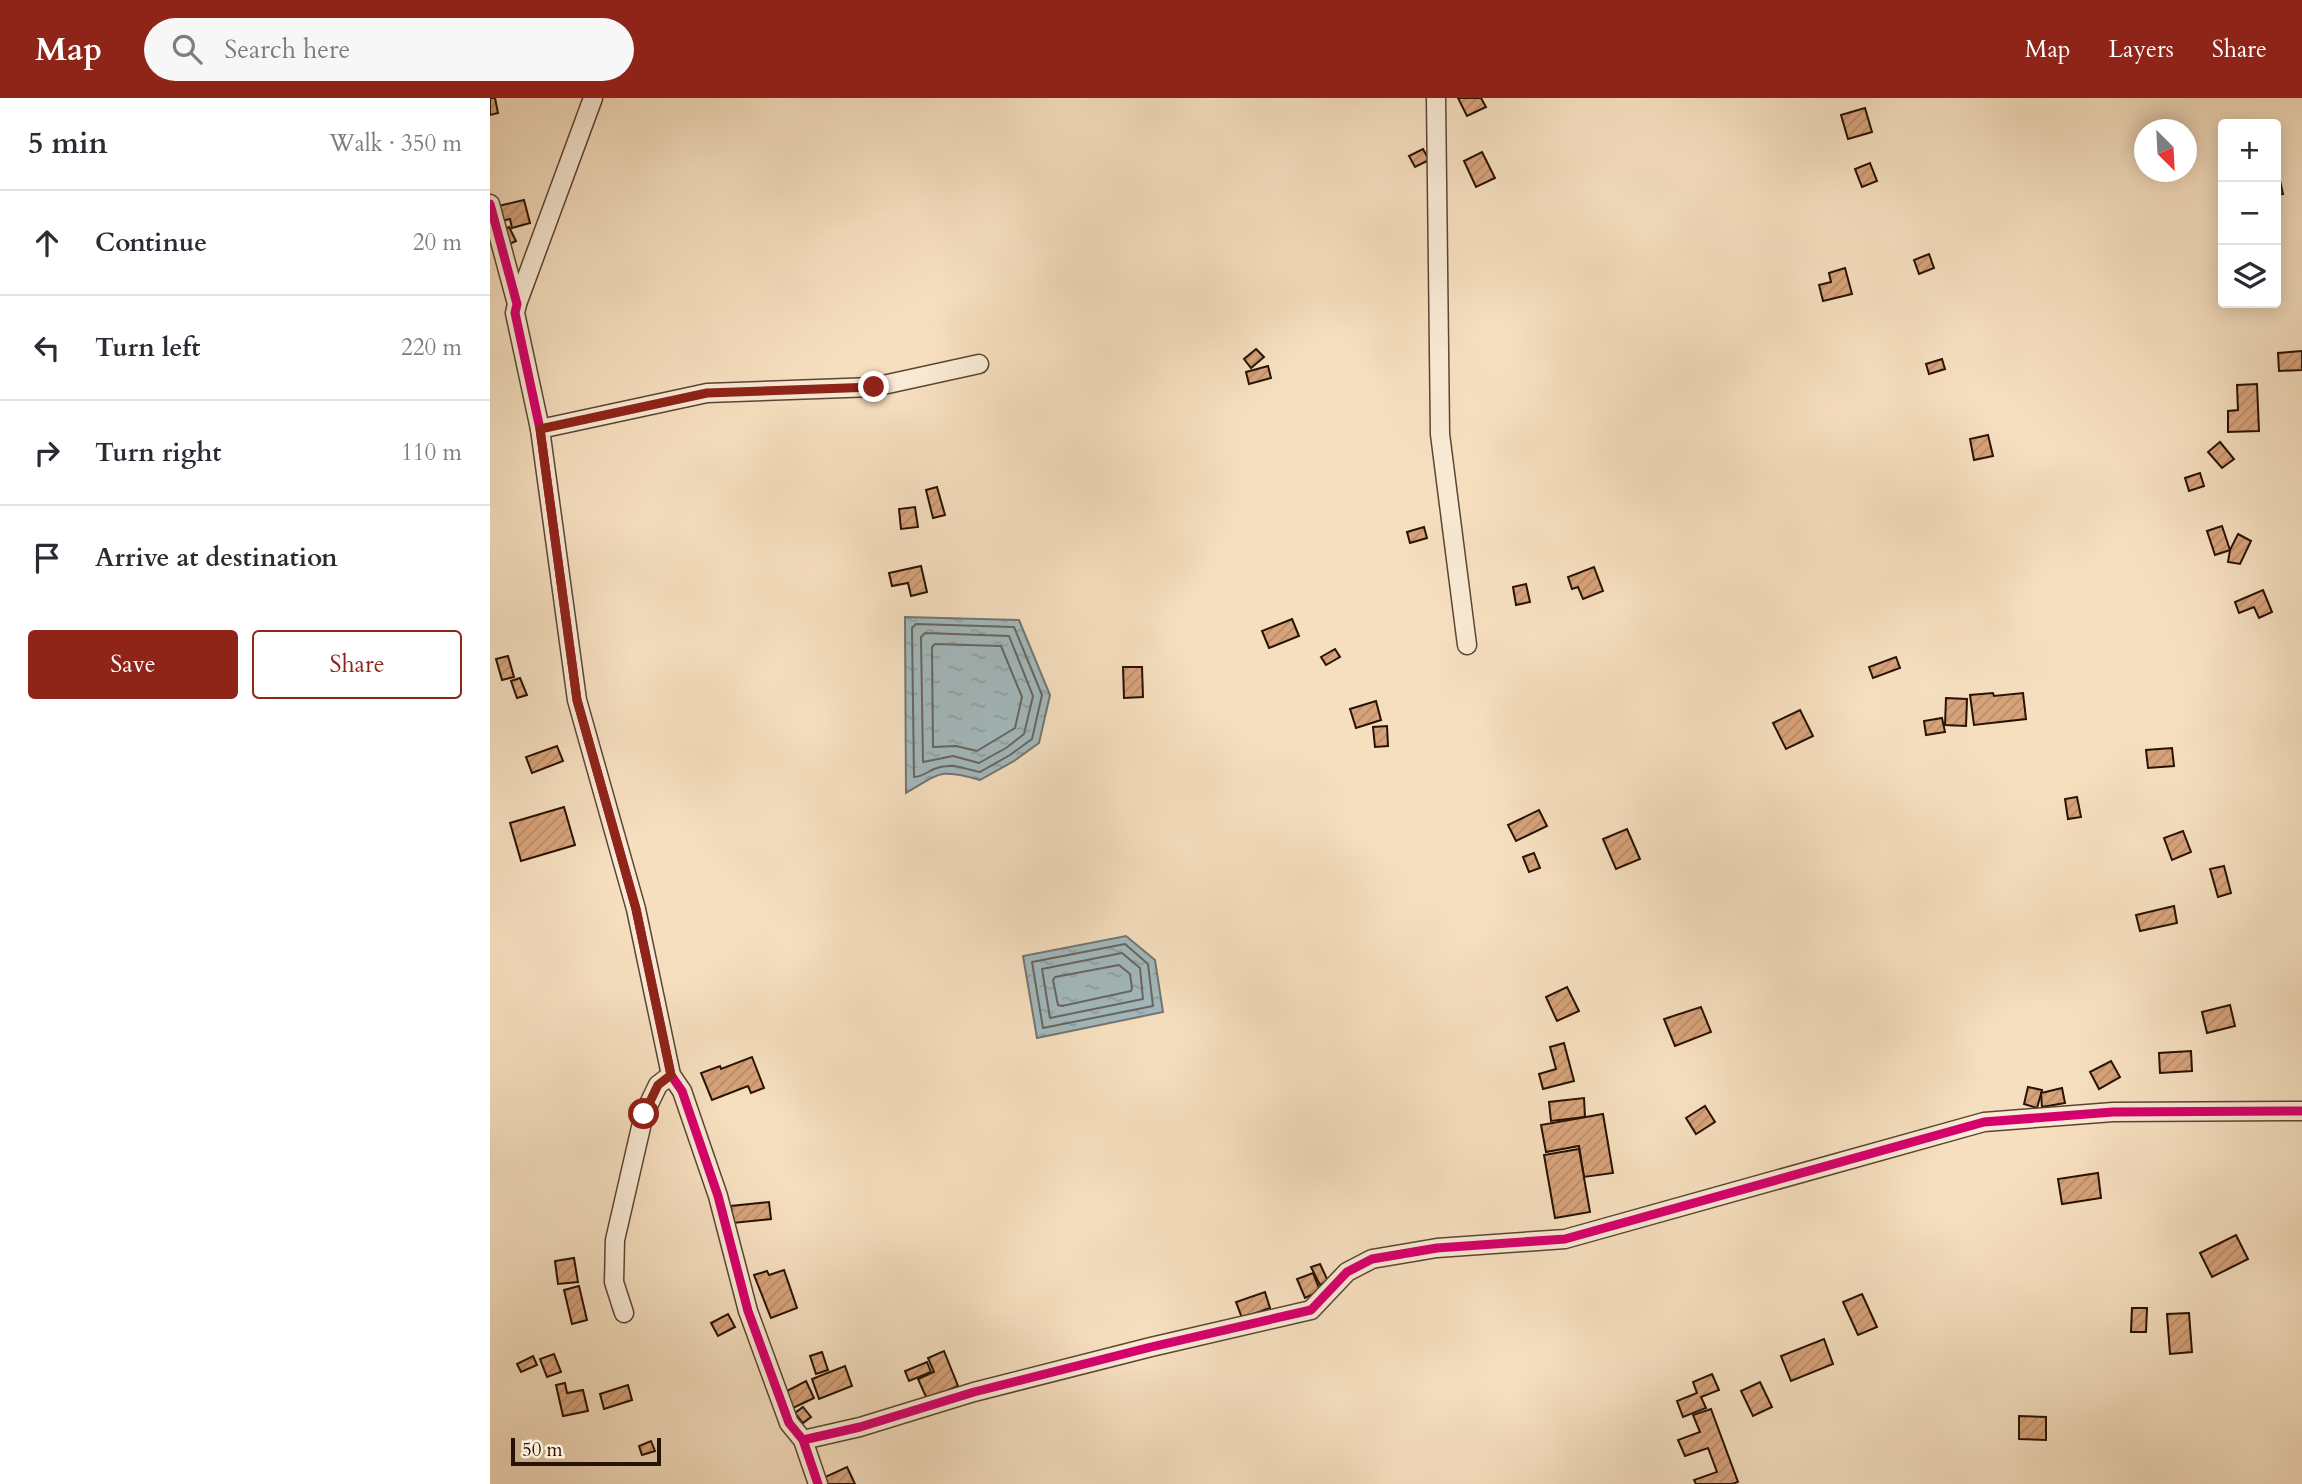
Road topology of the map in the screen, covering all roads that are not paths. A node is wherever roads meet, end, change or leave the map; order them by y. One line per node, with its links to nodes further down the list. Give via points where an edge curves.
1 (593, 98): 4 (street)
2 (1436, 98): 7 (street, via 1440,434)
3 (490, 204): 4 (street)
4 (517, 304): 6 (street, via 514,313)
5 (979, 364): 6 (street, via 874,387 707,393)
6 (540, 429): 8 (street, via 577,700 636,909)
7 (1466, 645)
8 (671, 1075): 10 (street, via 658,1085 644,1114 615,1240 614,1282); 11 (street, via 682,1091 718,1196 752,1323 789,1423)
9 (2302, 1111): 11 (street, via 2113,1112 1984,1122 1565,1239 1437,1248 1373,1259 1347,1272 1311,1310 999,1385)
10 (624, 1313)
11 (803, 1440): 12 (street)
12 (818, 1484)

